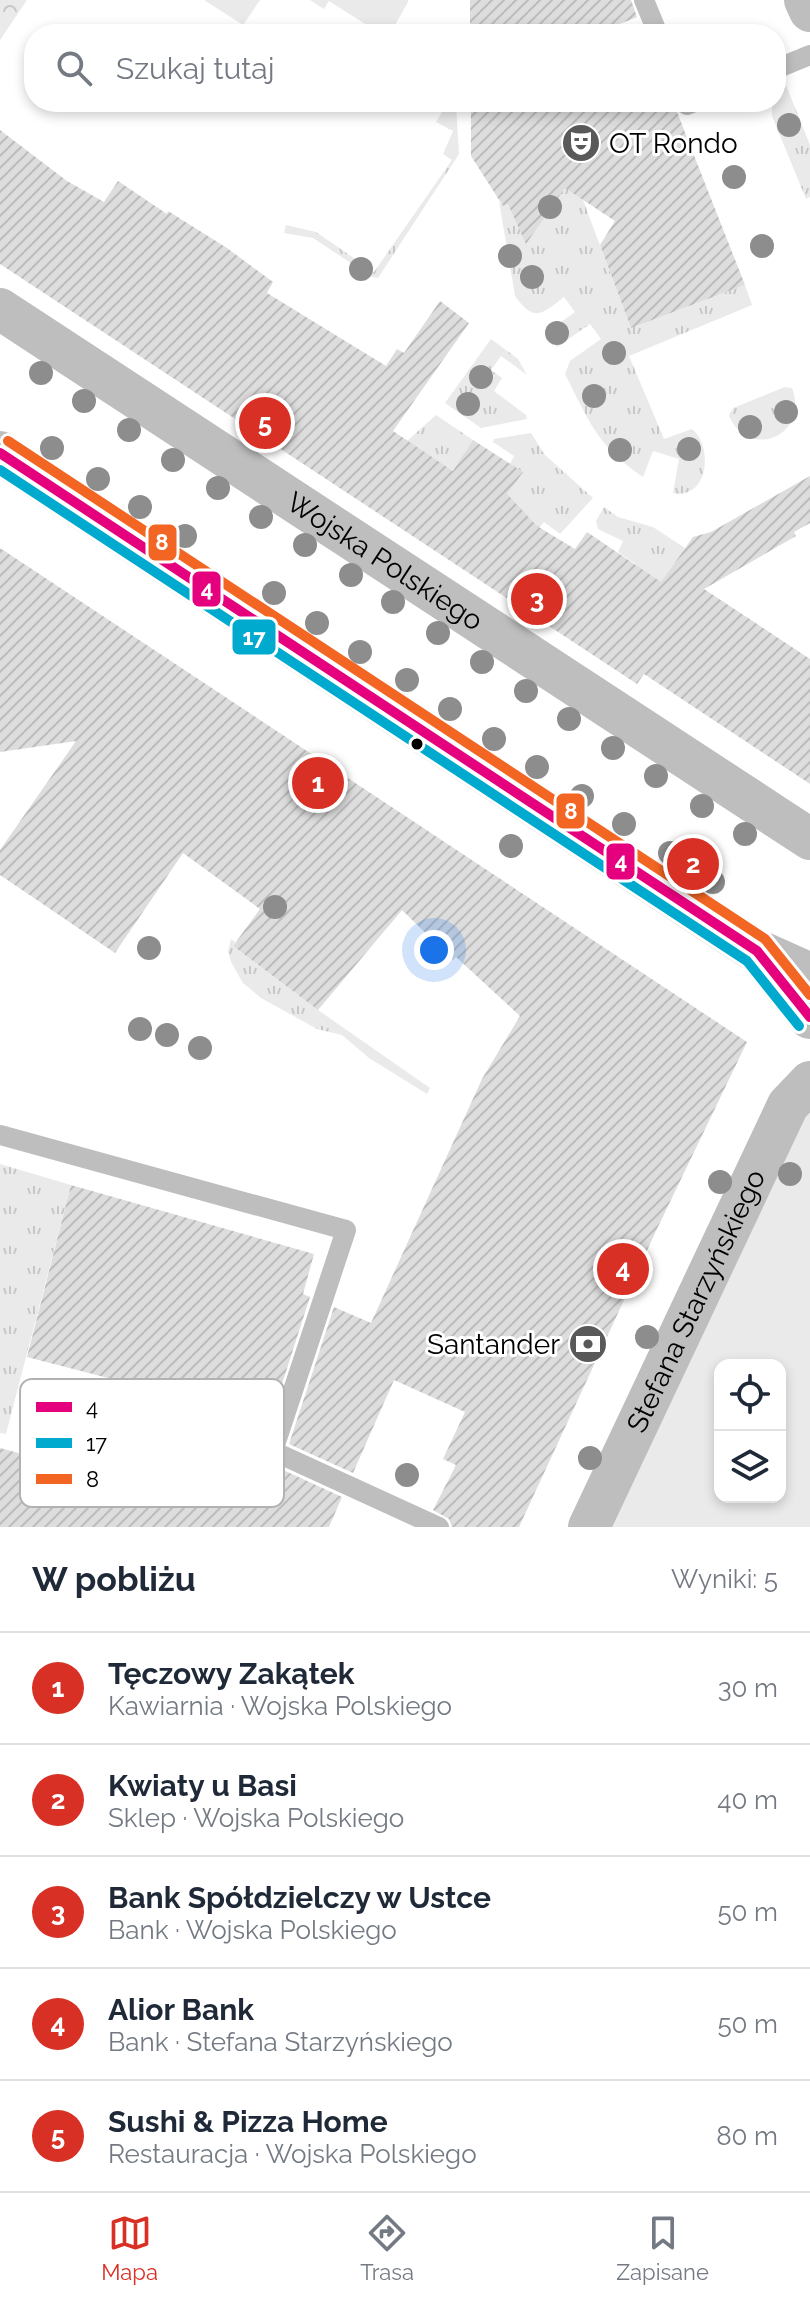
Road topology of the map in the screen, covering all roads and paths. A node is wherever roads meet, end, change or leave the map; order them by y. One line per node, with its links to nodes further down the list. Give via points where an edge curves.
1 (644, 0): 4 (lane)
2 (805, 0): 3 (street)
3 (810, 11)
4 (654, 24)
5 (810, 55): 6 (lane)
6 (786, 65)
7 (0, 309): 9 (street, Wojska Polskiego)
8 (0, 453): 10 (street)
9 (810, 839)
10 (757, 951): 11 (street); 12 (street)
11 (810, 975)
12 (810, 1017)
13 (810, 1082): 18 (street, Stefana Starzyńskiego, via 788,1105)
14 (0, 1135): 15 (lane, via 346,1230)
15 (284, 1418)
16 (284, 1456): 17 (lane)
17 (439, 1527)
18 (589, 1527)

